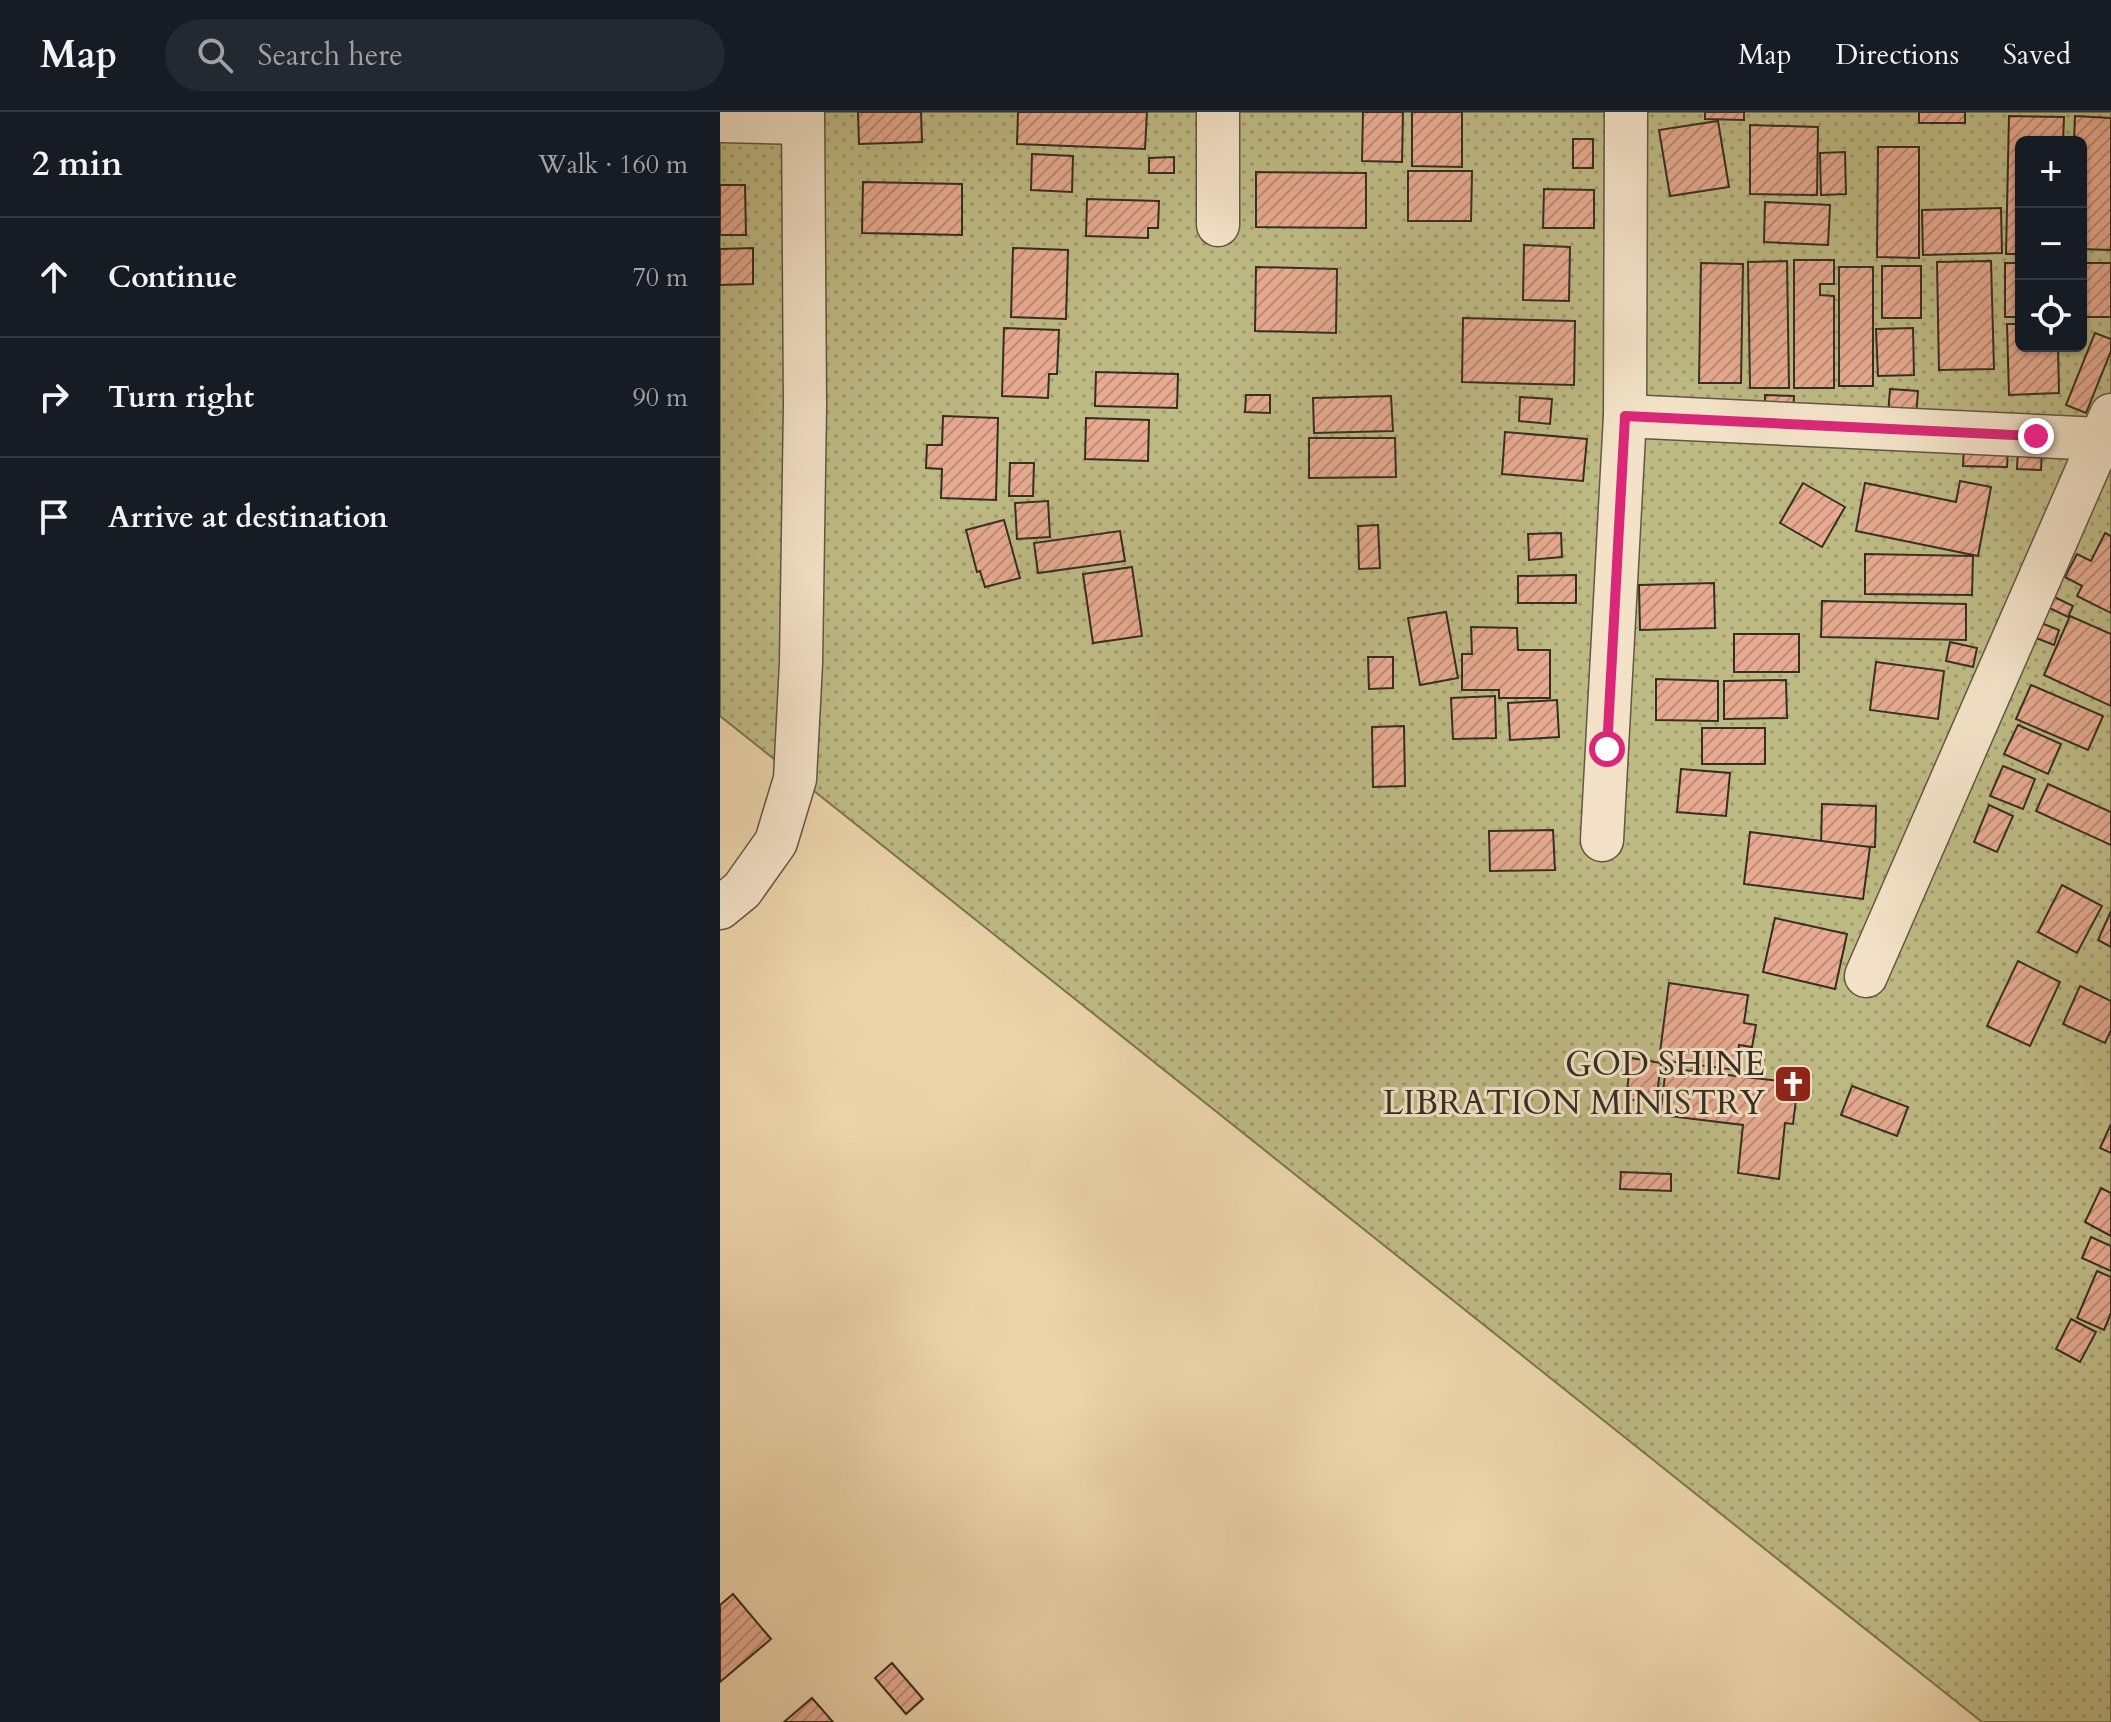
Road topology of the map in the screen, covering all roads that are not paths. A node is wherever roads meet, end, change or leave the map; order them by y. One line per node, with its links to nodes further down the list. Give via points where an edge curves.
1 (1218, 112): 5 (street)
2 (1626, 112): 6 (street)
3 (803, 117): 4 (street); 9 (street, via 805,406 795,779 776,842 742,890)
4 (720, 121)
5 (1218, 225)
6 (1625, 416): 7 (street); 8 (street)
7 (2105, 427): 10 (street)
8 (1602, 840)
9 (720, 908)
10 (1866, 976)

